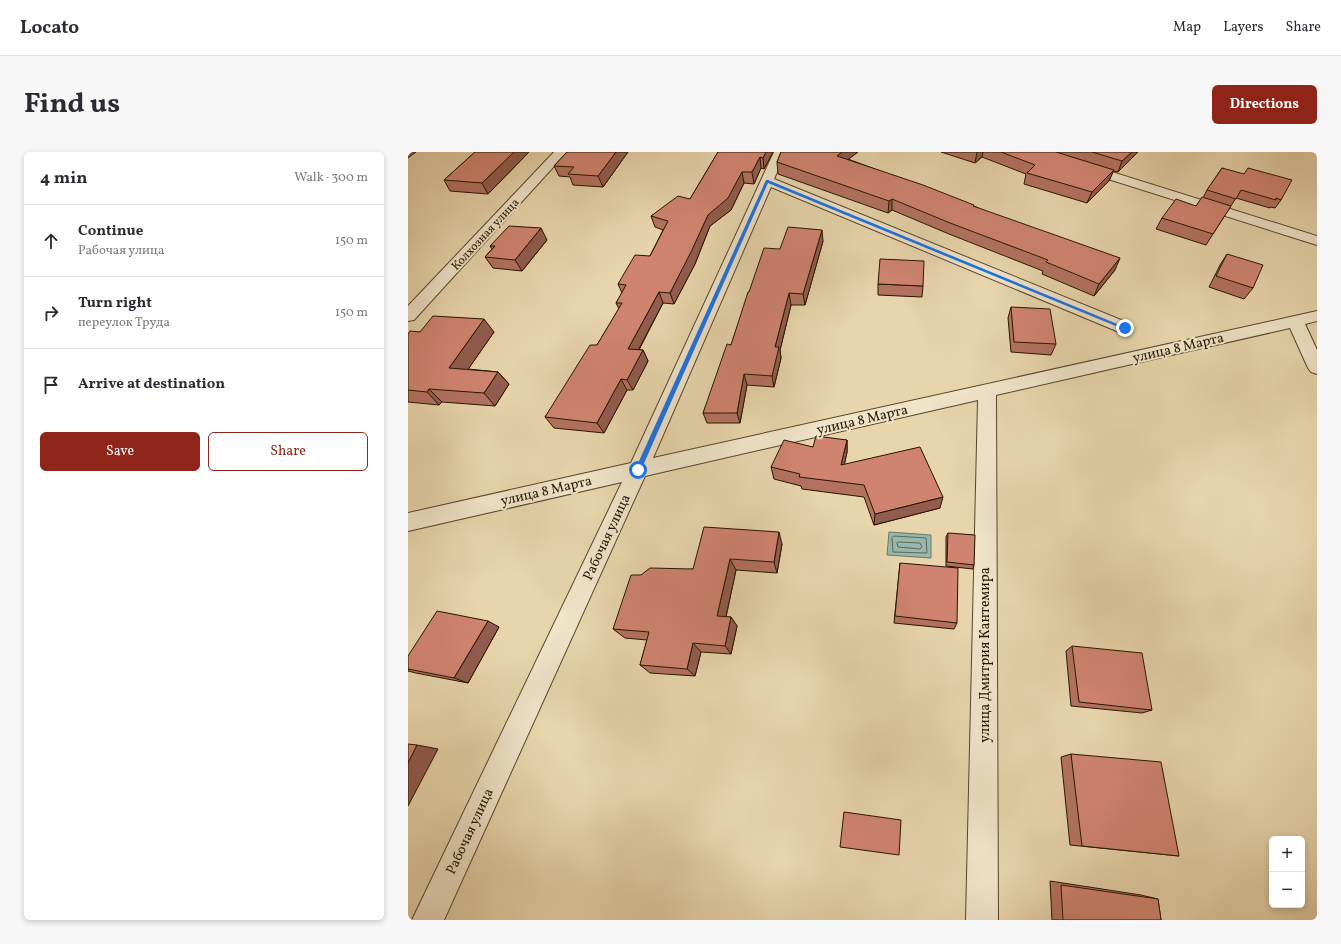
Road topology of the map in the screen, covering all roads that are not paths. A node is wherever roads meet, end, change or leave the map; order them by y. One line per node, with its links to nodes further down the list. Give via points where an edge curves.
1 (561, 152): 6 (street, Колхозная улица)
2 (780, 152): 4 (street, Рабочая улица)
3 (1036, 152): 5 (street)
4 (767, 181): 9 (street); 12 (street, Рабочая улица)
5 (1317, 241)
6 (408, 316)
7 (1317, 316): 8 (street, улица 8 Марта)
8 (1295, 321): 10 (street); 11 (street, улица 8 Марта)
9 (1125, 328)
10 (1317, 368)
11 (987, 391): 12 (street, улица 8 Марта); 15 (street, улица Дмитрия Кантемира)
12 (638, 470): 13 (street, улица 8 Марта); 14 (street, Рабочая улица)
13 (408, 522)
14 (428, 920)
15 (982, 920)

